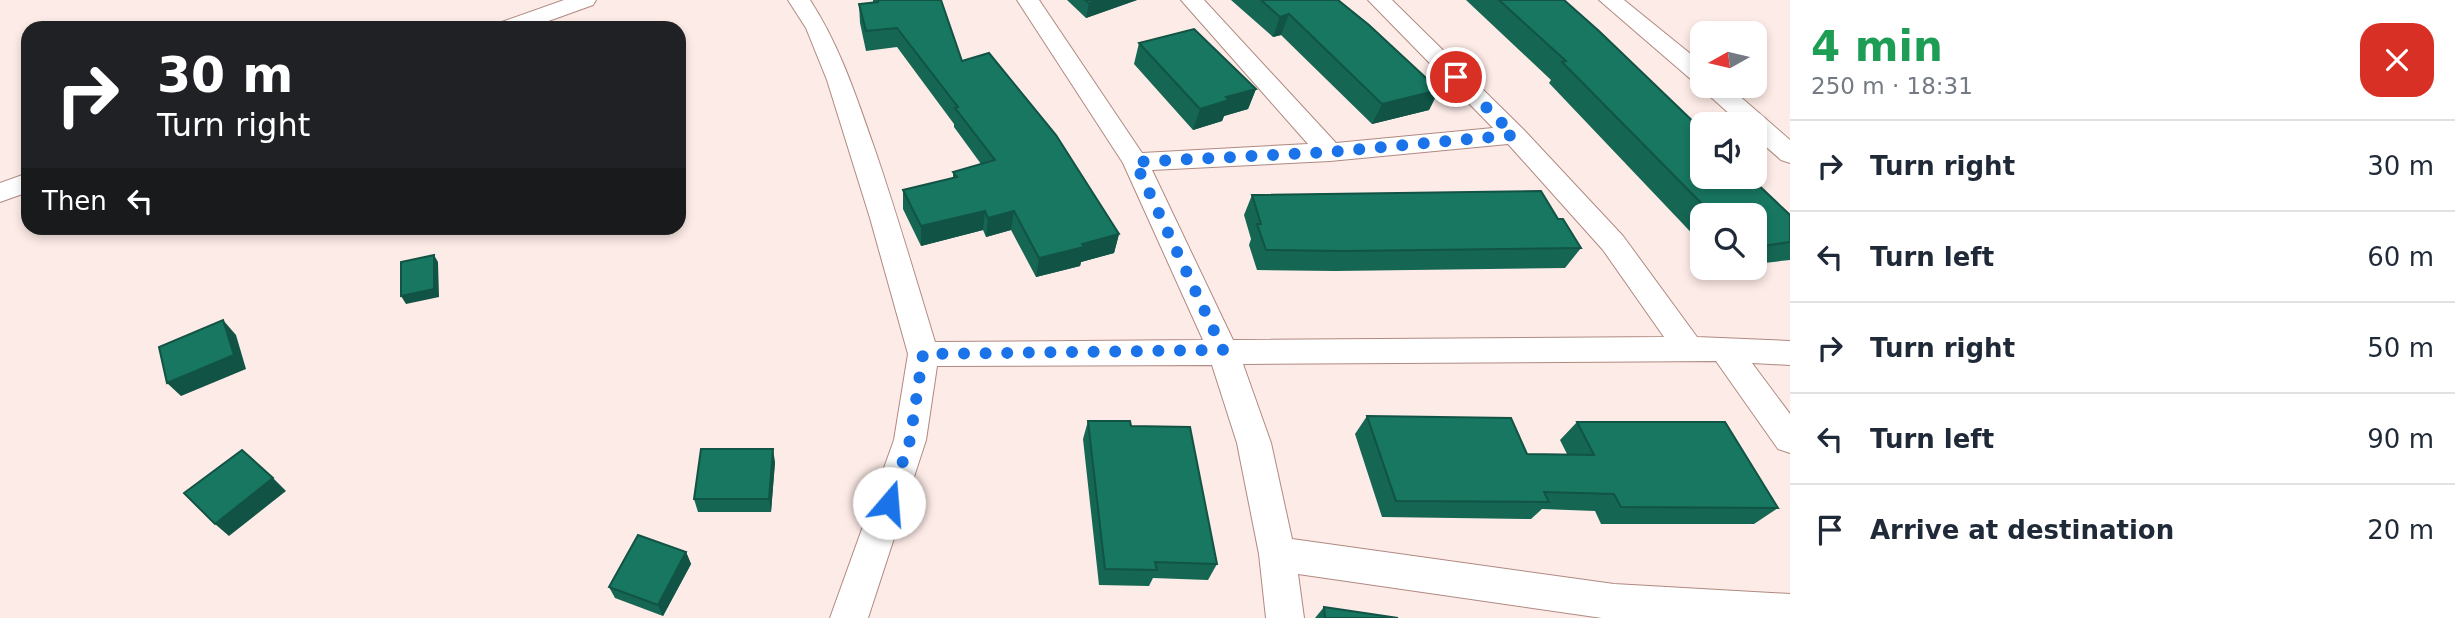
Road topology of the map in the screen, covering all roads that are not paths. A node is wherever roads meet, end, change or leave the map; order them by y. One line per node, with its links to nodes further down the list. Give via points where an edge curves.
1 (585, 0): 7 (street)
2 (799, 0): 20 (street, via 817,28 839,80)
3 (1028, 0): 13 (street)
4 (1192, 0): 11 (street)
5 (1379, 0): 10 (street)
6 (1610, 0): 8 (street)
7 (526, 21)
8 (1690, 66)
9 (1727, 98): 12 (street)
10 (1514, 135): 11 (street); 16 (street, via 1613,243)
11 (1330, 152): 13 (street)
12 (1790, 154)
13 (1135, 162): 18 (street)
14 (21, 185): 15 (street)
15 (0, 193)
16 (1689, 349): 17 (street); 18 (street)
17 (1724, 349): 19 (street); 21 (street)
18 (1223, 350): 20 (street); 22 (street, via 1254,443)
19 (1790, 353)
20 (923, 354): 25 (street, via 910,440)
21 (1790, 439)
22 (1277, 554): 23 (street); 26 (street)
23 (1616, 610): 24 (street)
24 (1790, 612)
25 (849, 618)
26 (1285, 618)

